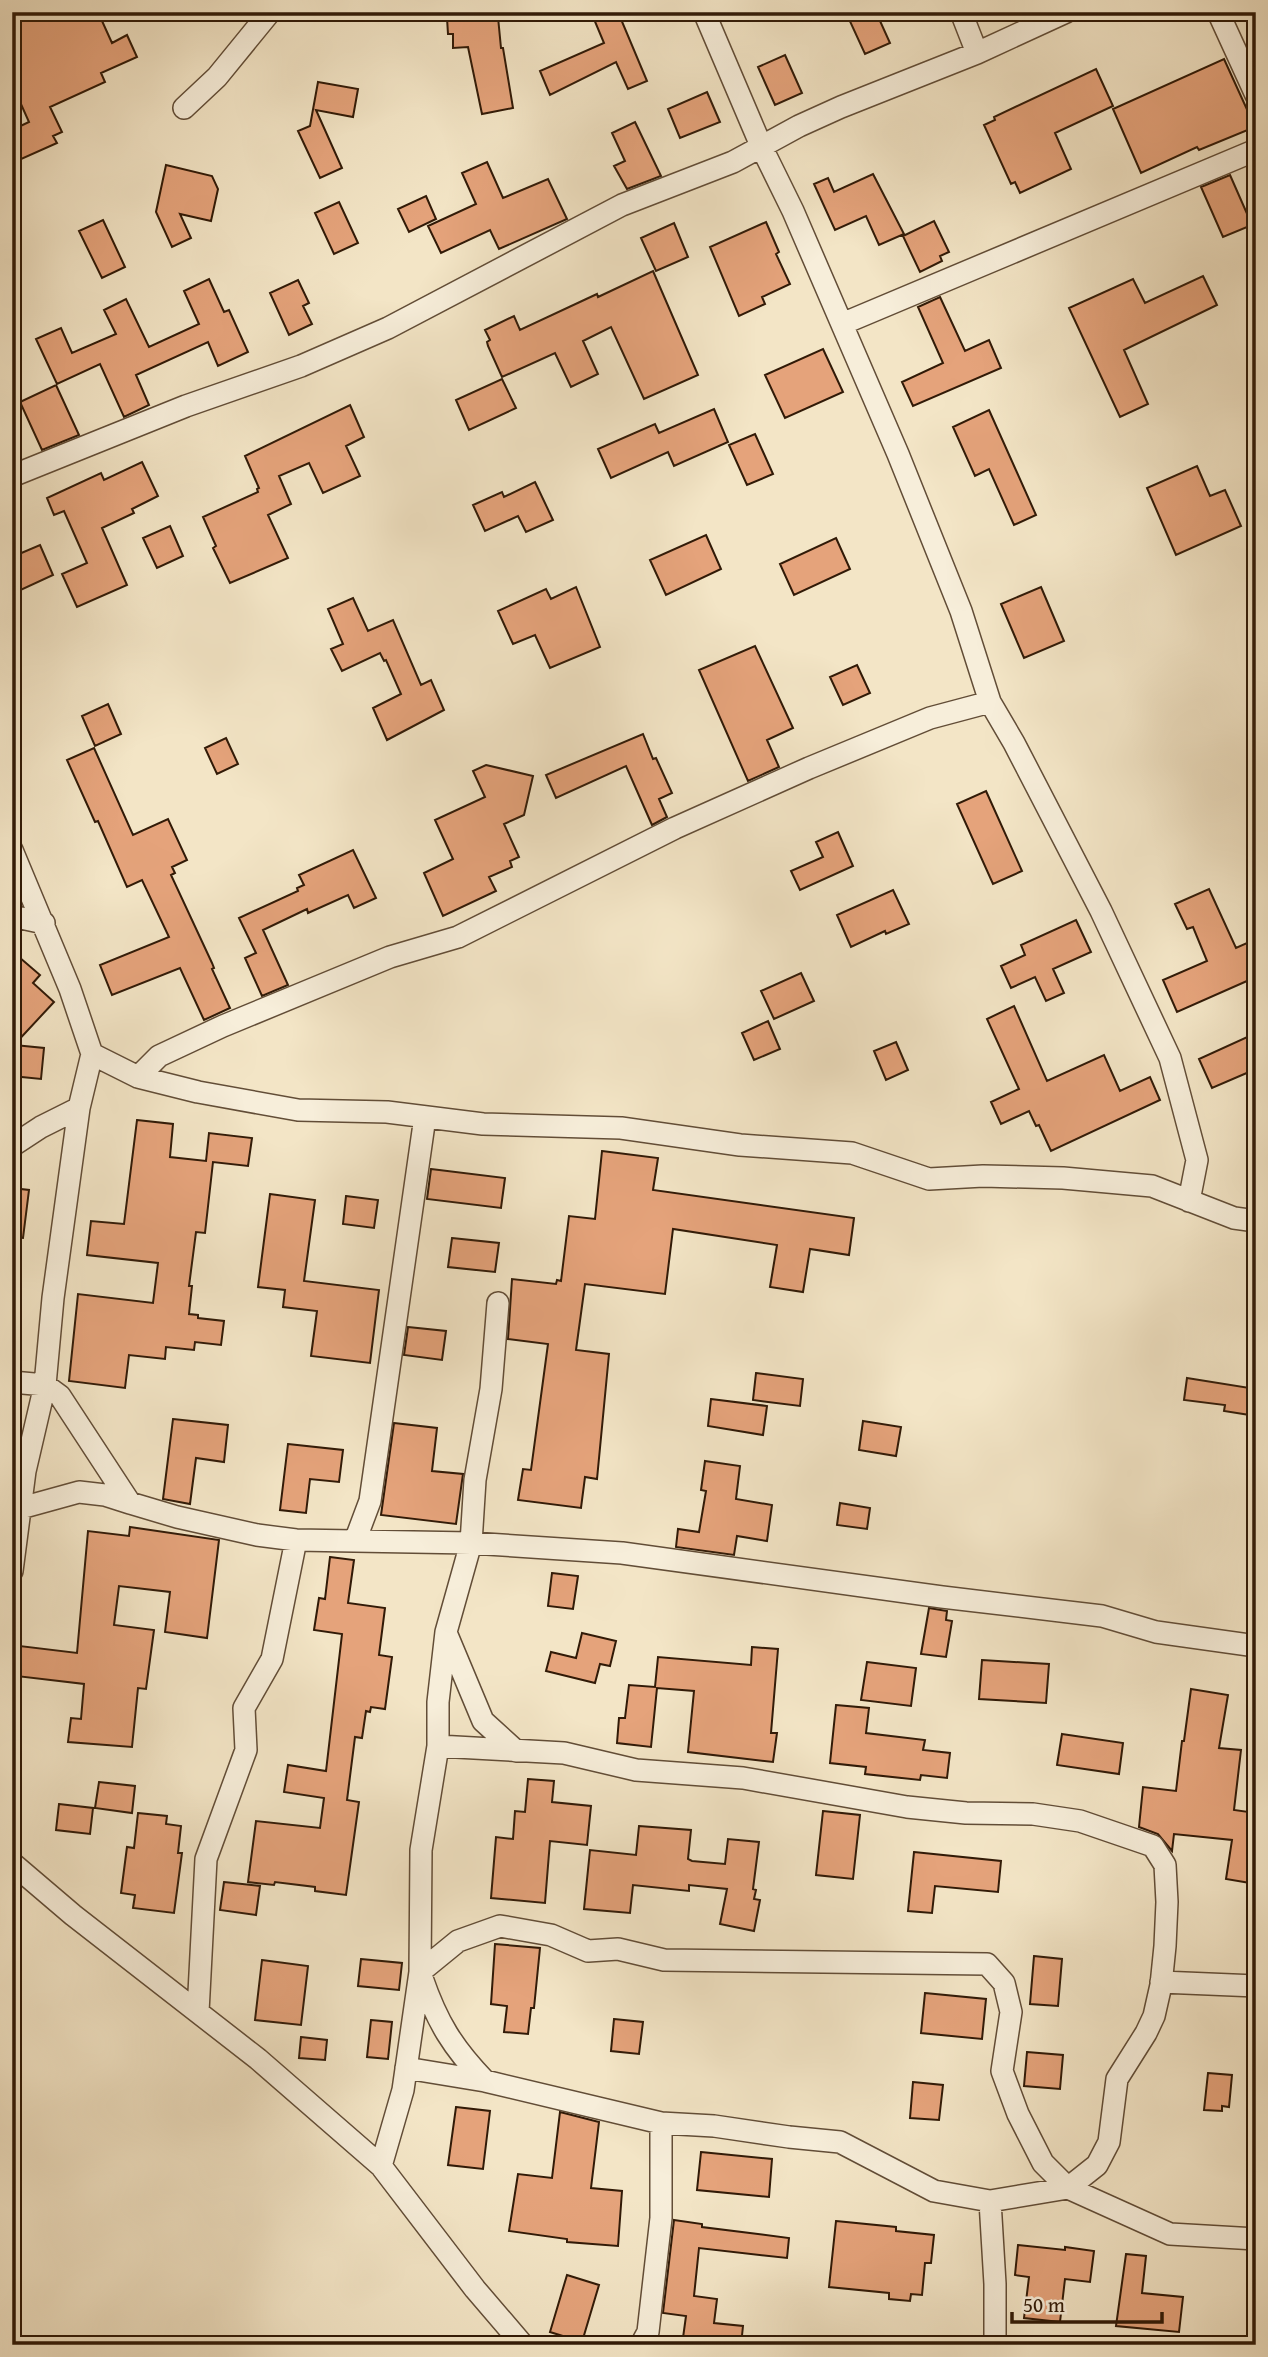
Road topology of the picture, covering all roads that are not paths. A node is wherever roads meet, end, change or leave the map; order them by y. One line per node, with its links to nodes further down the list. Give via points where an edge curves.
1 (270, 12): 8 (street)
2 (704, 12): 9 (street)
3 (961, 12): 6 (street)
4 (1066, 12): 6 (street)
5 (1219, 12): 7 (street)
6 (977, 53): 9 (street, via 841,107)
7 (1256, 95)
8 (184, 108)
9 (762, 148): 11 (street); 12 (street, via 622,205 368,337)
10 (1256, 150): 11 (street)
11 (842, 324): 13 (street, via 945,569)
12 (12, 476)
13 (990, 702): 18 (street, via 930,718 809,768 675,828 458,937 390,957 222,1026 159,1056); 22 (street, via 1095,899 1170,1058 1197,1160)
14 (12, 849): 16 (street)
15 (12, 920): 16 (street)
16 (44, 923): 17 (street)
17 (92, 1054): 18 (street); 19 (street)
18 (138, 1077): 20 (street, via 298,1111)
19 (79, 1108): 21 (street); 26 (street)
20 (425, 1117): 22 (street, via 483,1124 621,1128 740,1145 852,1153 929,1179 1063,1178 1152,1186); 30 (street, via 374,1478)
21 (12, 1146)
22 (1189, 1201): 23 (street)
23 (1256, 1221)
24 (498, 1303): 31 (street)
25 (12, 1382): 26 (street)
26 (45, 1385): 27 (street, via 60,1396); 28 (street)
27 (130, 1503): 28 (street, via 79,1492); 29 (street, via 257,1535)
28 (20, 1508): 32 (street)
29 (296, 1540): 30 (street); 41 (street, via 272,1659 244,1708 246,1750 206,1860)
30 (355, 1541): 31 (street)
31 (471, 1543): 33 (street); 34 (street, via 622,1553 1102,1616 1156,1632)
32 (12, 1571)
33 (446, 1632): 35 (street); 36 (street, via 484,1721)
34 (1256, 1646)
35 (438, 1746): 36 (street); 38 (street, via 421,1850)
36 (516, 1751): 39 (street, via 564,1753 636,1770 743,1778 920,1809 1068,1819 1144,1842 1153,1846 1164,1865 1167,1902)
37 (12, 1863): 41 (street)
38 (420, 1972): 42 (street); 43 (street, via 434,2012 460,2054); 46 (street, via 458,1941 500,1926 551,1935 587,1951 618,1949 664,1960 987,1964 1004,1983 1011,2012 1002,2071 1018,2115 1044,2163)
39 (1161, 1982): 40 (street); 46 (street, via 1146,2033 1117,2079 1109,2142 1097,2165)
40 (1256, 1986)
41 (198, 2012): 45 (street)
42 (406, 2068): 43 (street); 45 (street)
43 (485, 2081): 44 (street)
44 (661, 2123): 47 (street, via 840,2142 934,2191); 50 (street, via 661,2218 648,2332)
45 (381, 2166): 49 (street)
46 (1068, 2188): 47 (street); 48 (street, via 1170,2234)
47 (990, 2201): 51 (street)
48 (1256, 2239)
49 (523, 2345)
50 (641, 2345)
51 (995, 2345)

